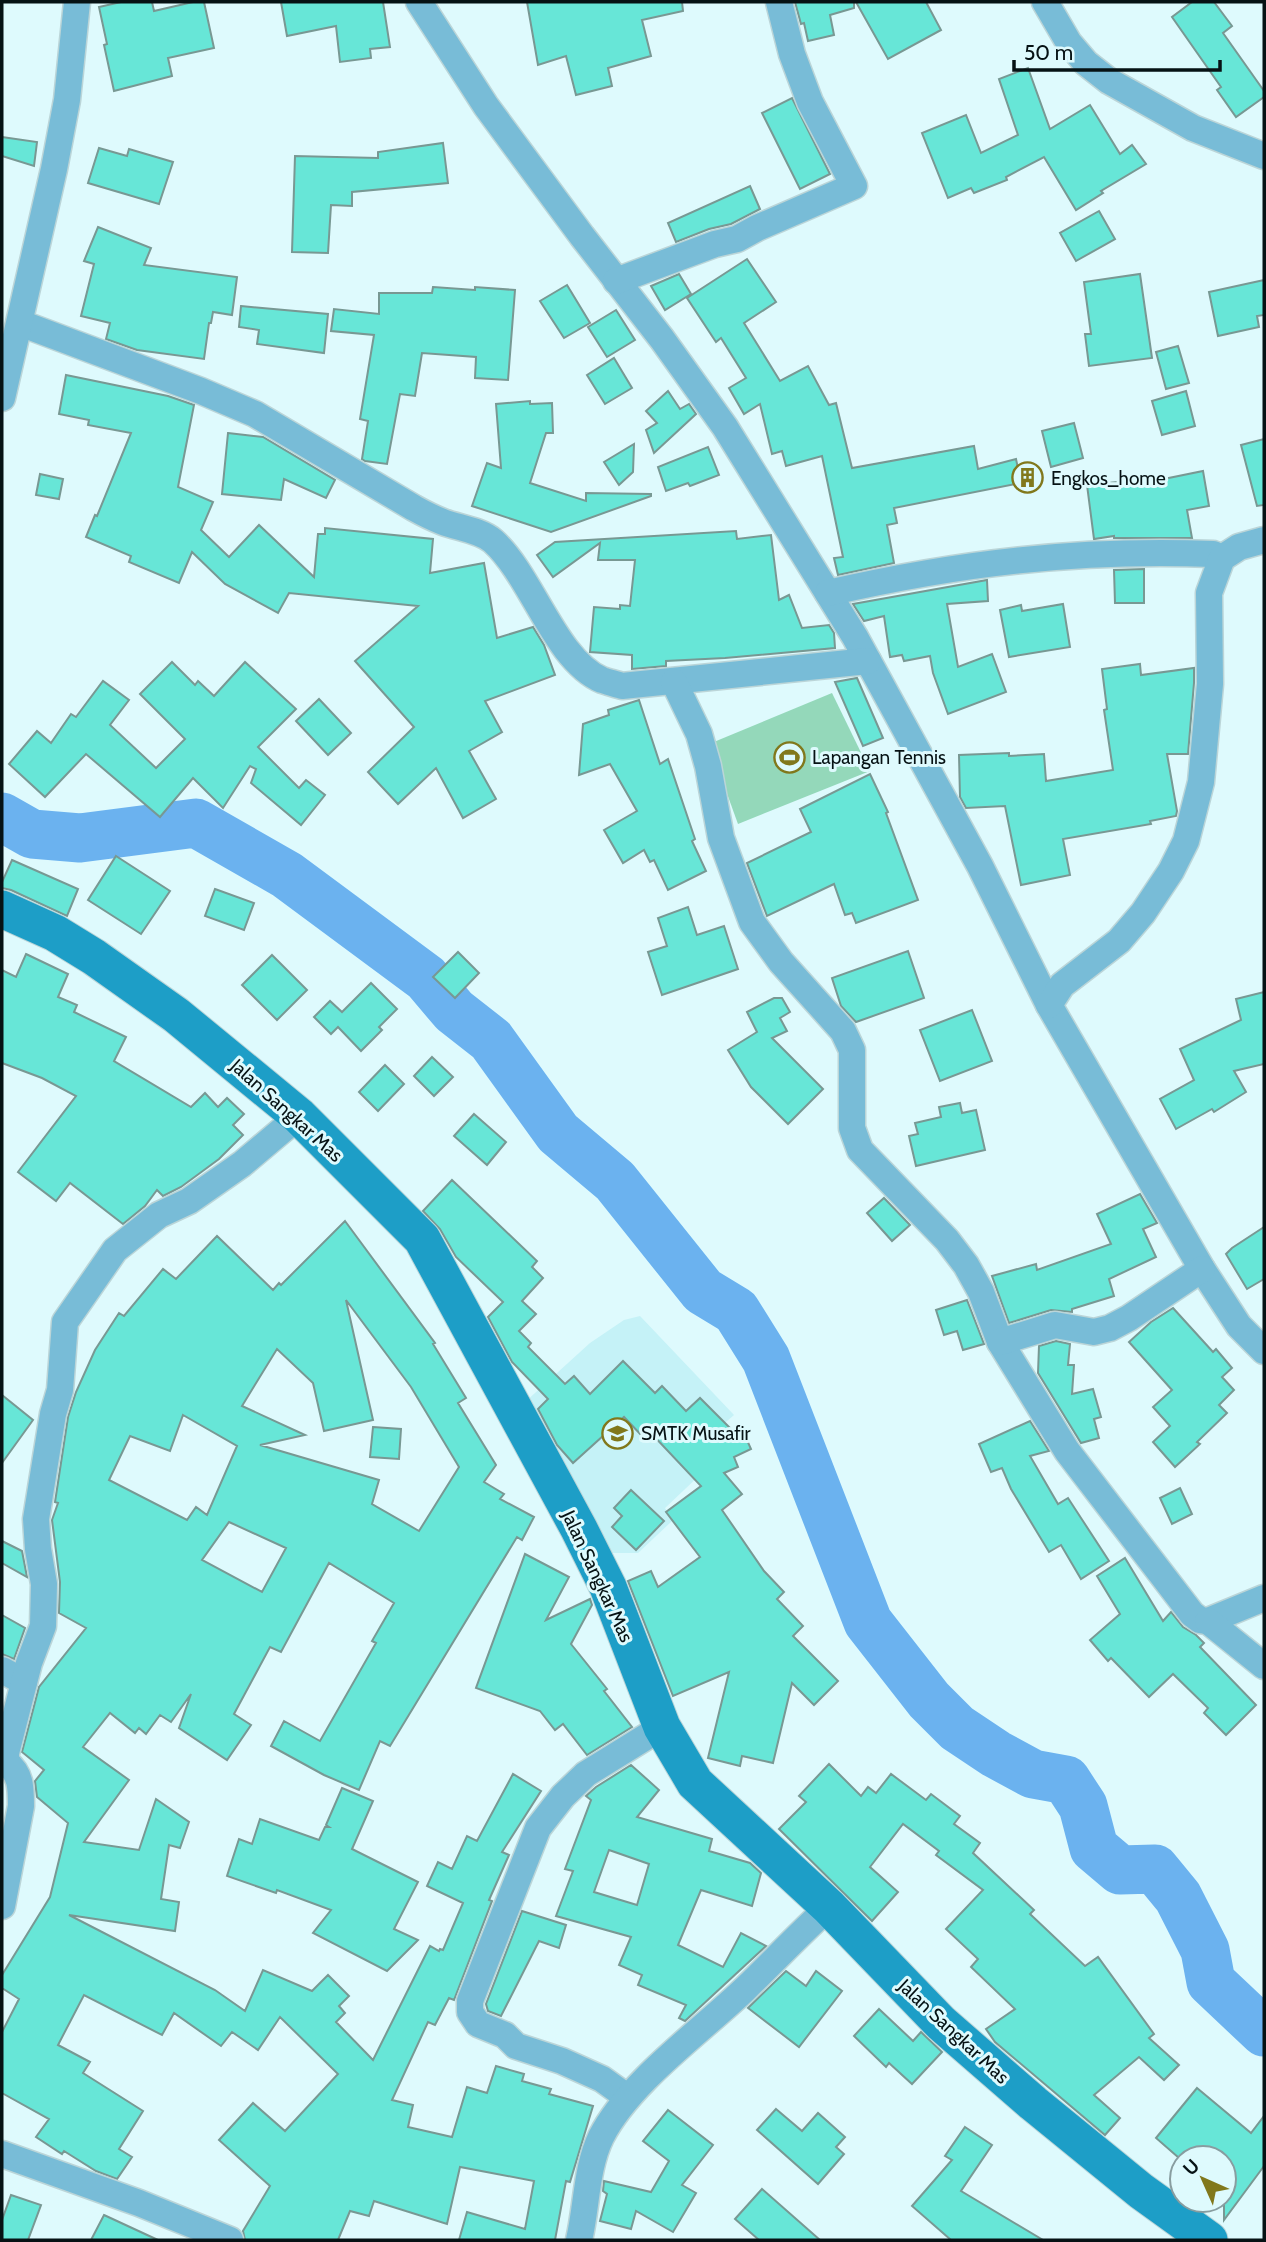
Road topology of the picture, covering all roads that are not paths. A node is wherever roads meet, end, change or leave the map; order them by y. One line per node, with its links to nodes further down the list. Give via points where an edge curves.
1 (77, 2): 7 (street, via 67,100)
2 (419, 2): 6 (street, via 486,106)
3 (779, 2): 6 (street, via 810,102 854,186 737,239)
4 (1045, 2): 5 (street, via 1069,43 1108,81 1193,128)
5 (1264, 156)
6 (616, 281): 11 (street, via 725,427)
7 (20, 323): 8 (street); 13 (street, via 255,414 414,508 491,539 527,585 562,644 584,668 600,679 622,685)
8 (2, 398)
9 (1264, 540): 10 (street, via 1238,547)
10 (1222, 558): 11 (street, via 1213,554 1119,553 1018,559 897,577); 15 (street, via 1209,593 1210,684 1201,782 1186,841 1143,913 1119,941 1062,985)
11 (828, 593): 12 (street)
12 (868, 661): 13 (street); 15 (street)
13 (674, 682): 18 (street, via 699,734 720,838 752,922 843,1031 852,1050 854,1139 966,1265)
14 (2, 909): 16 (street, Jalan Sangkar Mas, via 94,957 176,1015)
15 (1049, 1004): 17 (street)
16 (299, 1116): 23 (street, via 242,1164 189,1201 159,1215 115,1250 65,1322 60,1390 36,1519 44,1584 43,1626); 24 (street, Jalan Sangkar Mas, via 422,1239 608,1587)
17 (1202, 1269): 18 (street, via 1110,1328 1094,1332 1055,1325); 19 (street, via 1239,1326)
18 (1000, 1342): 21 (street, via 1067,1451 1192,1614)
19 (1264, 1351)
20 (1264, 1598): 21 (street)
21 (1208, 1621): 22 (street)
22 (1264, 1666)
23 (13, 1676): 25 (street, via 6,1762 15,1770 21,1806)
24 (662, 1727): 26 (street, Jalan Sangkar Mas, via 695,1783); 27 (street, via 586,1774 538,1828 470,2001 470,2012 478,2024 505,2035 516,2046 602,2079)
25 (2, 1906)
26 (829, 1907): 27 (street); 31 (street, Jalan Sangkar Mas, via 941,2024 1140,2191)
27 (628, 2096): 30 (street, via 593,2155)
28 (2, 2154): 29 (street)
29 (230, 2240)
30 (579, 2240)
31 (1209, 2240)

